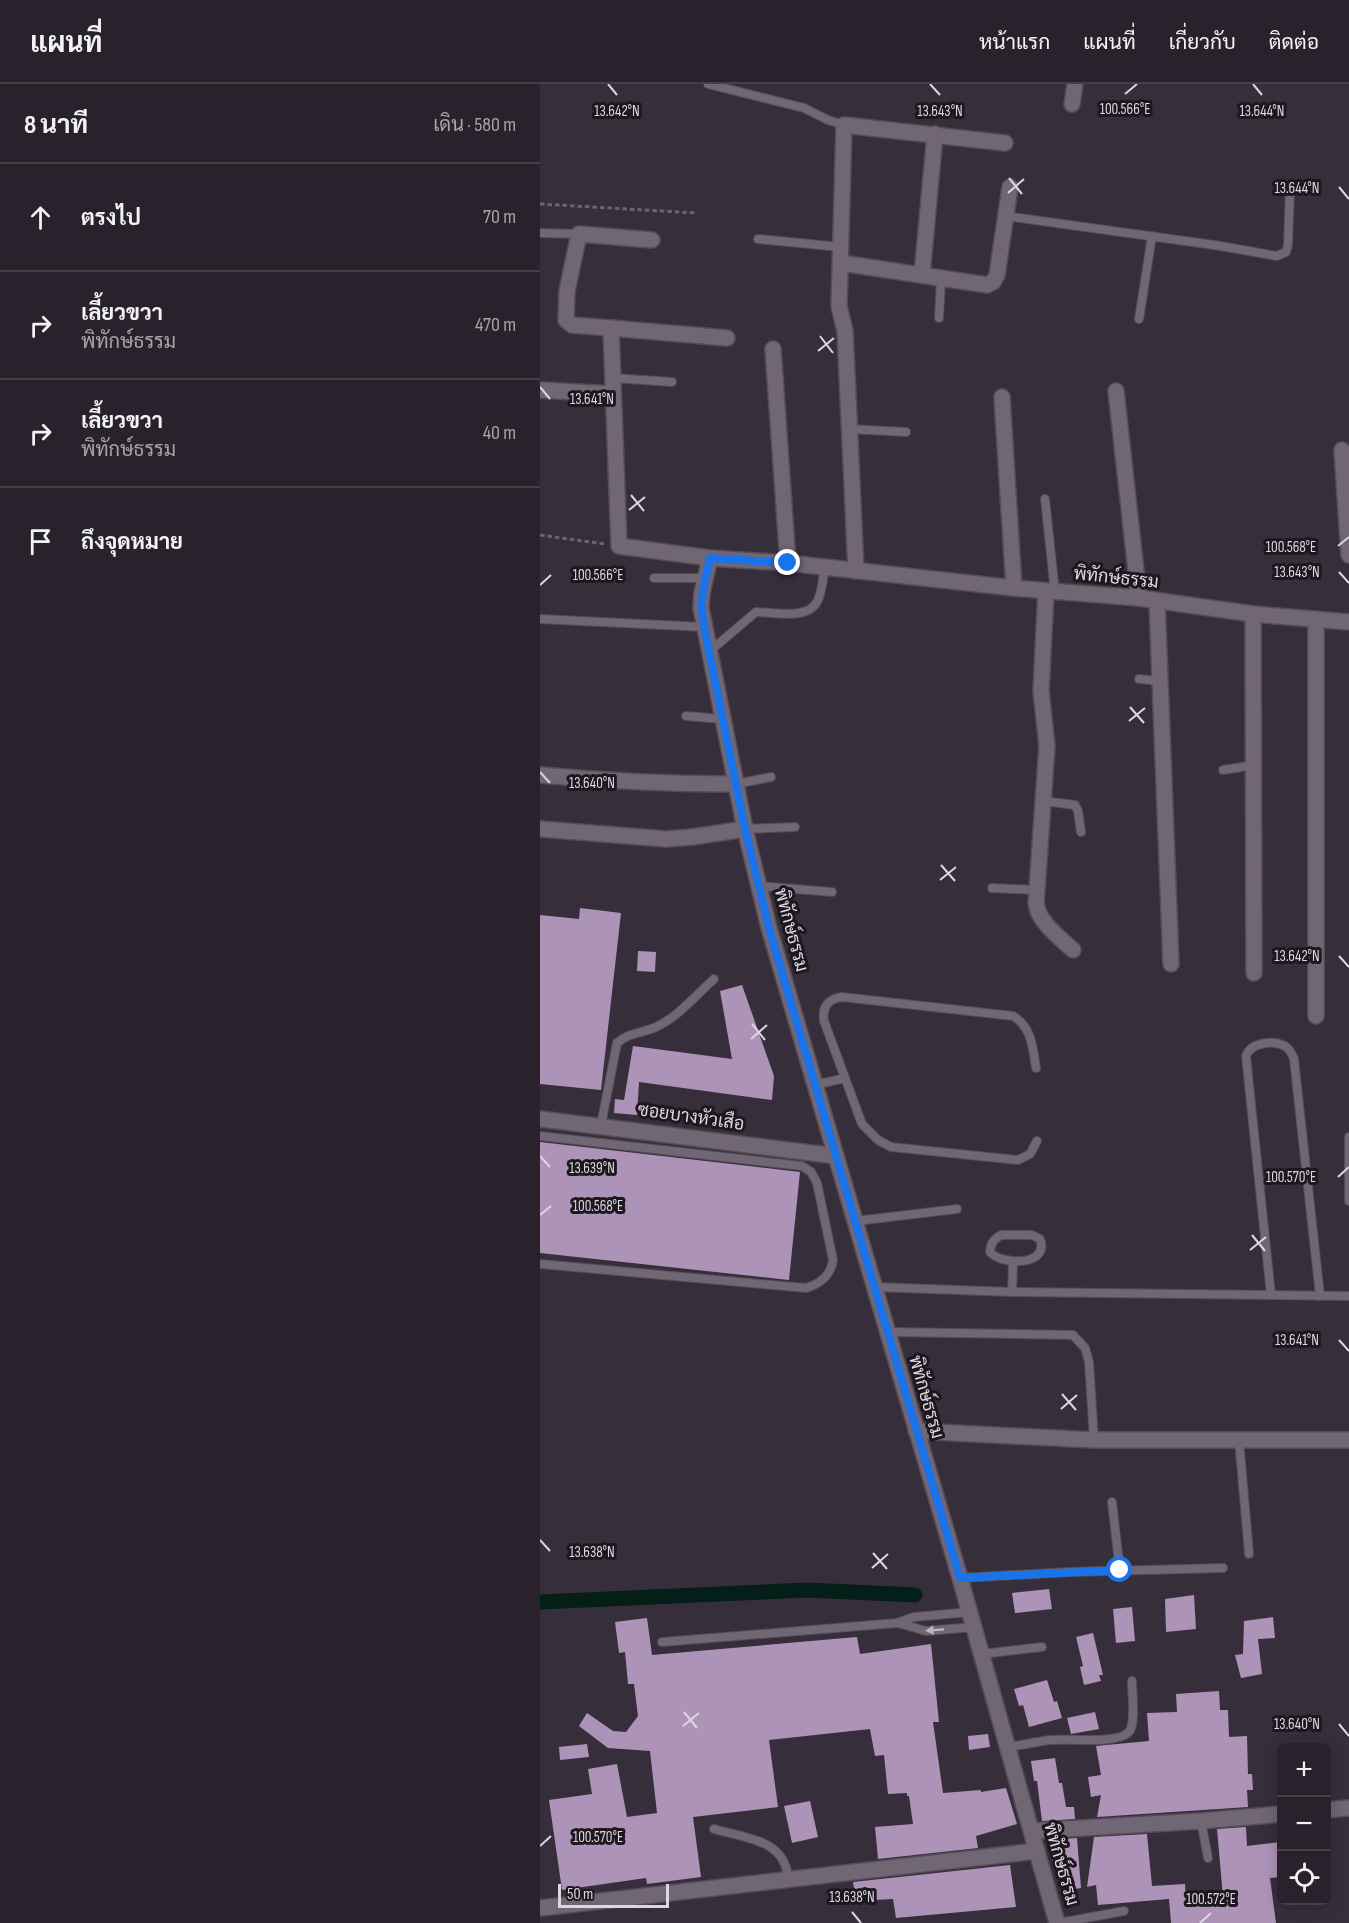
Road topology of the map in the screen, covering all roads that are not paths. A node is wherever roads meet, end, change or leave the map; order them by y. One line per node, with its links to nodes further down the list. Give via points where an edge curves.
1 (708, 84): 4 (lane, via 804,108)
2 (1076, 84): 3 (street)
3 (1072, 104)
4 (844, 125): 5 (street); 15 (street)
5 (935, 134): 6 (street); 17 (street)
6 (1005, 143)
7 (1010, 187): 9 (street)
8 (1290, 188): 12 (lane, via 1288,245 1286,252 1277,256)
9 (1005, 216): 12 (lane); 18 (street, via 993,282 987,285)
10 (540, 233): 11 (lane)
11 (579, 234): 14 (street); 21 (street, via 567,291 566,320 572,325)
12 (1152, 236): 20 (lane)
13 (758, 239): 15 (lane)
14 (652, 240)
15 (841, 247): 16 (street)
16 (841, 263): 17 (street); 30 (street, via 840,306)
17 (922, 275): 18 (street)
18 (941, 278): 19 (lane)
19 (939, 318)
20 (1139, 318)
21 (611, 328): 22 (street); 24 (street)
22 (727, 338)
23 (773, 349): 36 (street)
24 (613, 378): 25 (lane); 28 (street)
25 (672, 382)
26 (540, 390): 28 (street)
27 (1116, 391): 43 (street)
28 (613, 394): 35 (street, via 619,546)
29 (1002, 397): 41 (street)
30 (850, 429): 31 (lane); 38 (street)
31 (906, 432)
32 (1342, 450): 34 (street)
33 (1045, 499): 42 (lane)
34 (1349, 555)
35 (710, 558): 36 (street, พิทักษ์ธรรม); 40 (street, พิทักษ์ธรรม)
36 (788, 563): 37 (street, พิทักษ์ธรรม)
37 (825, 567): 38 (street, พิทักษ์ธรรม); 50 (lane, via 813,608 798,613 756,612)
38 (856, 571): 41 (street, พิทักษ์ธรรม)
39 (654, 578): 40 (lane)
40 (706, 578): 49 (street, พิทักษ์ธรรม, via 701,608)
41 (1014, 588): 42 (street, พิทักษ์ธรรม)
42 (1050, 591): 43 (street, พิทักษ์ธรรม); 60 (street, via 1041,691 1047,746)
43 (1139, 598): 44 (street, พิทักษ์ธรรม)
44 (1157, 602): 45 (street, พิทักษ์ธรรม); 52 (street)
45 (1253, 614): 46 (street, พิทักษ์ธรรม); 55 (street)
46 (1316, 619): 48 (street, พิทักษ์ธรรม); 73 (street)
47 (540, 620): 49 (lane)
48 (1349, 622)
49 (704, 627): 50 (street, พิทักษ์ธรรม)
50 (708, 652): 54 (street, พิทักษ์ธรรม)
51 (1139, 679): 52 (lane)
52 (1160, 681): 70 (street)
53 (686, 717): 54 (lane)
54 (722, 719): 59 (street, พิทักษ์ธรรม)
55 (1254, 765): 56 (lane); 71 (street)
56 (1223, 770)
57 (540, 775): 59 (street, via 624,782)
58 (771, 777): 59 (lane)
59 (736, 784): 63 (street, พิทักษ์ธรรม)
60 (1043, 801): 64 (lane, via 1075,805); 67 (street)
61 (795, 827): 63 (lane)
62 (540, 829): 63 (street, via 666,839)
63 (745, 829): 65 (street, พิทักษ์ธรรม)
64 (1081, 832)
65 (758, 886): 68 (lane); 76 (street, พิทักษ์ธรรม)
66 (992, 888): 67 (lane)
67 (1036, 890): 69 (street, via 1037,912)
68 (832, 892)
69 (1073, 950)
70 (1172, 964)
71 (1254, 973)
72 (714, 979): 78 (lane, via 671,1017 616,1043)
73 (1316, 1016)
74 (1036, 1068): 75 (lane, via 1026,1028 1013,1016 842,997 830,1001 823,1012)
75 (845, 1078): 76 (lane); 81 (lane, via 862,1124 891,1147 1018,1160 1030,1154)
76 (815, 1085): 82 (street, พิทักษ์ธรรม)
77 (540, 1119): 78 (street, ซอยบางหัวเสือ)
78 (600, 1125): 82 (street, ซอยบางหัวเสือ)
79 (540, 1136): 87 (lane, via 802,1166 816,1183 833,1260 825,1277 806,1288)
80 (1349, 1137): 83 (lane)
81 (1037, 1142)
82 (836, 1156): 85 (street, พิทักษ์ธรรม)
83 (1349, 1201)
84 (957, 1209): 85 (lane)
85 (856, 1221): 88 (street, พิทักษ์ธรรม)
86 (1013, 1262): 86 (lane, via 995,1258 990,1252 994,1239 1001,1235 1032,1235 1040,1239 1041,1251 1035,1257); 89 (lane)
87 (540, 1264)
88 (875, 1287): 89 (lane); 93 (street, พิทักษ์ธรรม)
89 (1012, 1292): 90 (lane)
90 (1271, 1295): 91 (lane); 91 (lane, via 1246,1056 1254,1045 1262,1044 1285,1045 1294,1059)
91 (1320, 1296): 92 (lane)
92 (1349, 1296)
93 (888, 1332): 94 (street, พิทักษ์ธรรม); 95 (lane, via 1073,1335 1085,1348 1089,1362)
94 (916, 1431): 95 (street); 102 (street, พิทักษ์ธรรม)
95 (1094, 1440): 96 (street)
96 (1239, 1440): 97 (street); 99 (lane)
97 (1349, 1440)
98 (1112, 1502): 101 (lane)
99 (1249, 1554)
100 (1222, 1568): 101 (lane)
101 (1120, 1570): 102 (lane)
102 (960, 1578): 103 (street, พิทักษ์ธรรม)
103 (970, 1612): 104 (lane, via 914,1617); 105 (street, พิทักษ์ธรรม)
104 (897, 1623): 105 (lane, one-way to 104, via 926,1631); 106 (lane)
105 (974, 1627): 108 (street, พิทักษ์ธรรม)
106 (662, 1642)
107 (1042, 1647): 108 (lane)
108 (982, 1654): 110 (street, พิทักษ์ธรรม)
109 (1132, 1681): 110 (lane, via 1129,1732 1101,1740 1051,1740)
110 (1008, 1747): 116 (street, พิทักษ์ธรรม)
111 (1349, 1808): 112 (street)
112 (1331, 1810)
113 (1277, 1814): 114 (street)
114 (1201, 1821): 116 (street); 118 (lane)
115 (714, 1829): 119 (lane, via 776,1850 783,1858)
116 (1032, 1831): 117 (street, พิทักษ์ธรรม)
117 (1036, 1851): 119 (street); 122 (street, พิทักษ์ธรรม)
118 (1208, 1858)
119 (788, 1878): 120 (street)
120 (540, 1908)
121 (1124, 1911): 122 (lane)
122 (1058, 1923)

